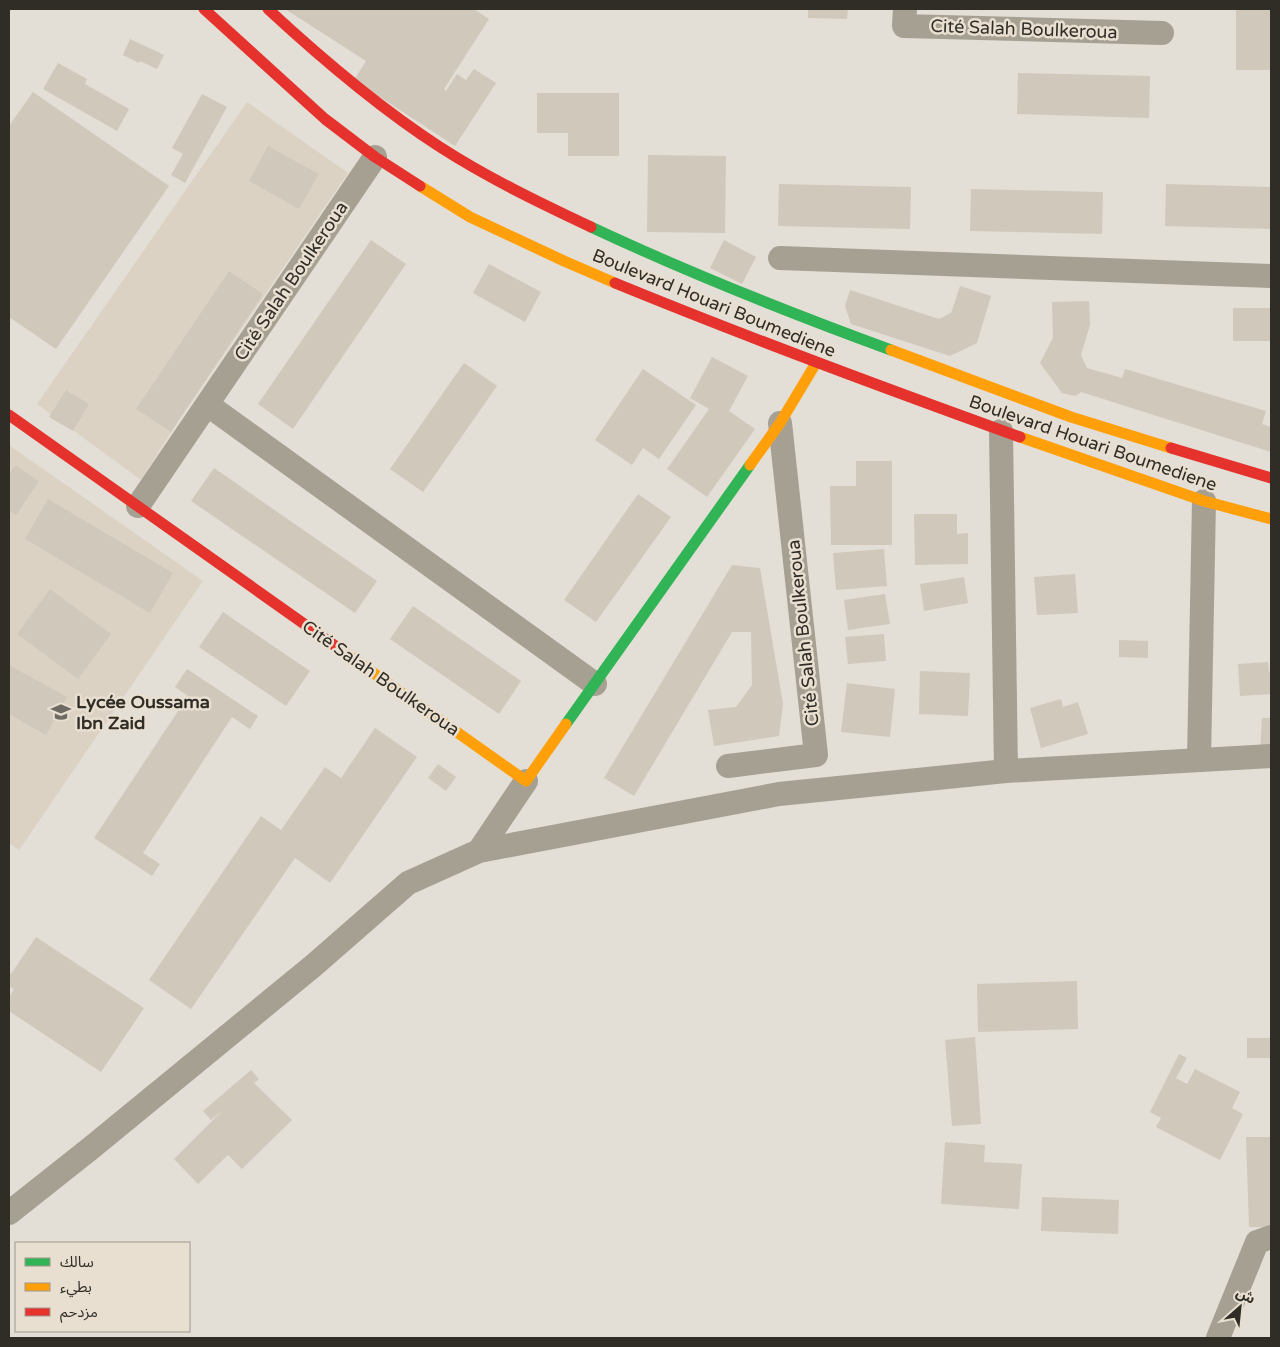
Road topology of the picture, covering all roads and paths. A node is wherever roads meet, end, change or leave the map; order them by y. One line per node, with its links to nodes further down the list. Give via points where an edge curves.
1 (204, 9): 5 (main road, Boulevard Houari Boumediene, via 325,119)
2 (268, 9): 13 (main road, Boulevard Houari Boumediene, via 319,56 440,147 526,196 632,246 812,321 1071,417)
3 (905, 9): 4 (street, Cité Salah Boulkeroua, via 904,26)
4 (1162, 33)
5 (375, 157): 8 (main road, Boulevard Houari Boumediene, via 470,217 564,261); 9 (street, Cité Salah Boulkeroua)
6 (780, 258): 7 (street)
7 (1271, 276)
8 (816, 363): 11 (main road); 12 (main road, Boulevard Houari Boumediene)
9 (208, 405): 15 (street, Cité Salah Boulkeroua); 17 (street)
10 (9, 415): 15 (main road, Cité Salah Boulkeroua)
11 (780, 423): 17 (main road); 20 (street, Cité Salah Boulkeroua, via 816,755)
12 (1001, 431): 14 (main road, Boulevard Houari Boumediene); 21 (street)
13 (1271, 478)
14 (1204, 500): 16 (main road, Boulevard Houari Boumediene); 19 (street)
15 (138, 506): 22 (main road, Cité Salah Boulkeroua)
16 (1271, 519)
17 (595, 684): 22 (main road)
18 (1271, 756): 19 (street)
19 (1199, 760): 21 (street)
20 (728, 766)
21 (1006, 771): 23 (street, via 779,794)
22 (526, 781): 23 (street)
23 (479, 851): 24 (street, via 408,883 313,966)
24 (9, 1213)
25 (1271, 1237): 26 (street, via 1257,1242)
26 (1218, 1338)

